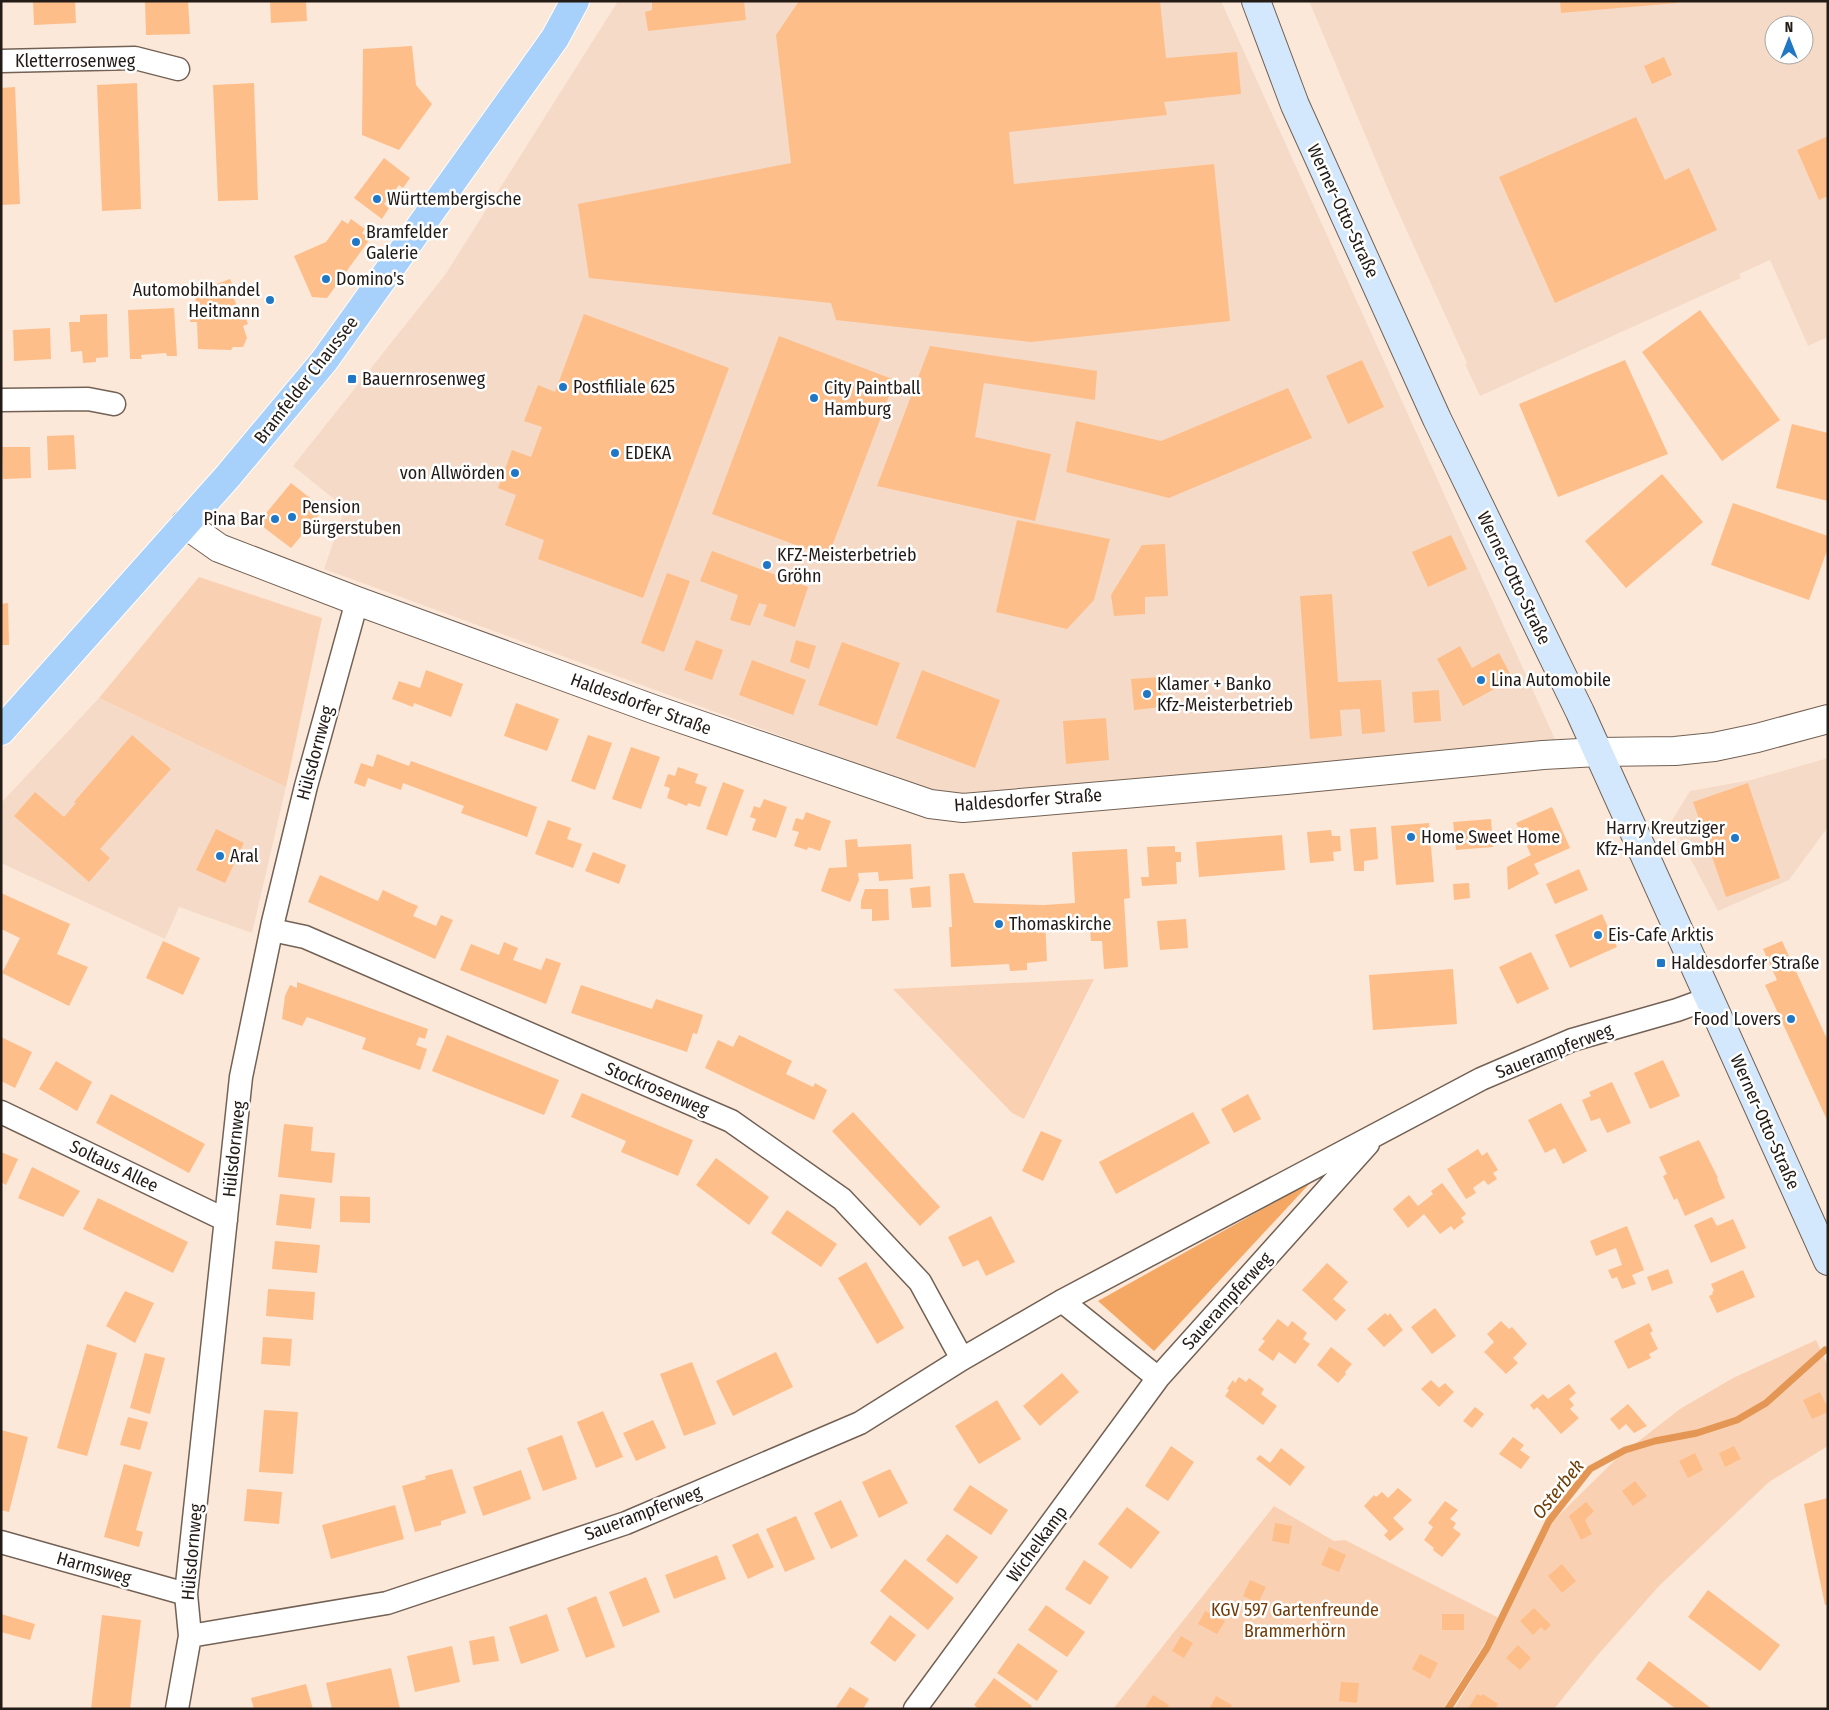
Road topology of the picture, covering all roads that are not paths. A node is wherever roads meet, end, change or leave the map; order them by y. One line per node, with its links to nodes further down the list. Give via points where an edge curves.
1 (575, 1): 7 (main road, Bramfelder Chaussee, via 555,38 324,361)
2 (1256, 1): 11 (main road, Werner-Otto-Straße, via 1295,105 1437,419)
3 (1, 62): 4 (street, Kletterrosenweg, via 135,58)
4 (178, 69)
5 (1, 400): 6 (street, via 88,399)
6 (114, 404)
7 (185, 524): 8 (street, Haldesdorfer Straße, via 219,548); 10 (main road, Bramfelder Chaussee)
8 (357, 601): 11 (street, Haldesdorfer Straße, via 653,709 930,804 963,808); 12 (street, Hülsdornweg, via 306,786)
9 (1828, 719): 11 (street, Haldesdorfer Straße, via 1714,747)
10 (1, 731)
11 (1598, 752): 13 (main road, Werner-Otto-Straße)
12 (272, 930): 16 (street, Hülsdornweg, via 241,1076); 19 (street, Stockrosenweg, via 305,937 731,1121 842,1199 920,1282)
13 (1710, 998): 15 (street, Sauerampferweg, via 1572,1040 1481,1079); 17 (main road, Werner-Otto-Straße)
14 (1, 1112): 16 (street, Soltaus Allee)
15 (1379, 1132): 18 (street, Sauerampferweg); 20 (street, Sauerampferweg)
16 (226, 1220): 22 (street, Hülsdornweg)
17 (1828, 1261)
18 (1062, 1301): 19 (street, Sauerampferweg); 20 (street)
19 (962, 1359): 23 (street, Sauerampferweg, via 860,1423 626,1523 387,1604)
20 (1158, 1378): 25 (street, Wichelkamp)
21 (1, 1542): 22 (street, Harmsweg)
22 (186, 1594): 23 (street, Hülsdornweg)
23 (190, 1636): 24 (street, Hülsdornweg)
24 (177, 1709)
25 (915, 1709)

